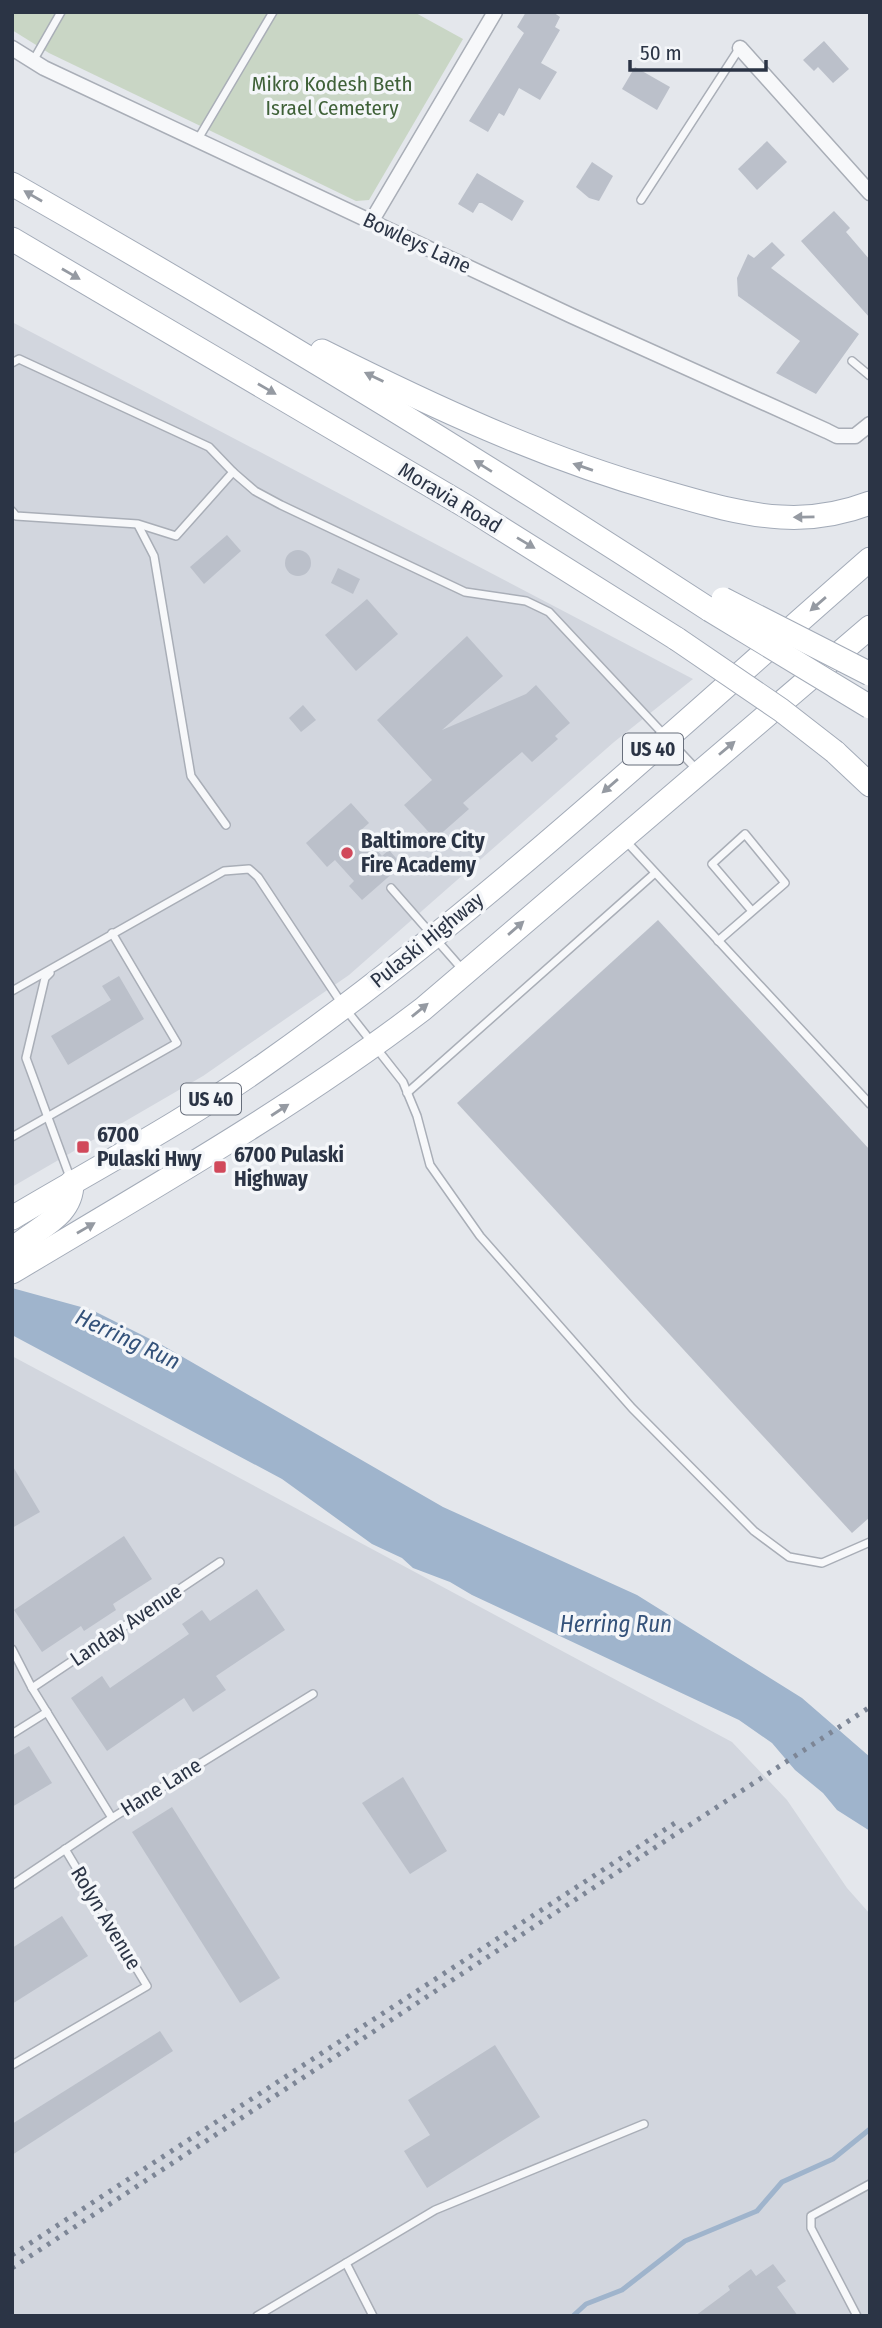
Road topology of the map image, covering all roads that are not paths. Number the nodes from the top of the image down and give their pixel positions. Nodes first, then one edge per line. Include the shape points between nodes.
1 (61, 12) edge
2 (272, 12) edge
3 (495, 12) edge
4 (12, 48) edge
5 (740, 48) joint
6 (33, 61) junction
7 (198, 139) junction
8 (12, 184) edge
9 (870, 193) edge
10 (641, 200) dead end
11 (371, 222) junction
12 (12, 239) edge
13 (199, 290) junction
14 (852, 361) dead end
15 (12, 363) edge
16 (870, 376) edge
17 (870, 424) edge
18 (233, 472) junction
19 (870, 503) edge
20 (12, 512) edge
21 (138, 524) junction
22 (870, 559) edge
23 (716, 605) junction
24 (870, 627) edge
25 (870, 633) edge
26 (827, 665) junction
27 (870, 674) edge
28 (870, 708) edge
29 (667, 737) junction
30 (698, 772) junction
31 (870, 785) edge
32 (226, 825) dead end
33 (623, 837) junction
34 (655, 873) junction
35 (391, 888) dead end
36 (752, 911) junction
37 (113, 933) junction
38 (434, 938) junction
39 (718, 941) junction
40 (58, 965) junction
41 (465, 972) junction
42 (12, 991) edge
43 (344, 1007) junction
44 (374, 1046) junction
45 (407, 1093) junction
46 (870, 1104) edge
47 (48, 1116) junction
48 (12, 1137) edge
49 (72, 1182) junction
50 (12, 1218) edge
51 (17, 1262) edge
52 (870, 1542) edge
53 (220, 1562) dead end
54 (12, 1649) edge
55 (32, 1688) junction
56 (313, 1694) dead end
57 (47, 1712) junction
58 (12, 1734) edge
59 (112, 1818) junction
60 (65, 1849) junction
61 (12, 1885) edge
62 (12, 2066) edge
63 (644, 2124) dead end
64 (870, 2184) edge
65 (346, 2263) junction
66 (257, 2316) edge
67 (373, 2316) edge
68 (857, 2316) edge

1 - 6 lane
2 - 7 lane
3 - 11 street
4 - 6 street, Bowleys Lane
5 - 9 street
5 - 10 lane
6 - 7 street, Bowleys Lane
7 - 11 street, Bowleys Lane
13 -> 8 main road, Moravia Road
11 - 17 street, Bowleys Lane via 837,436 855,436
12 -> 31 main road, Moravia Road, bridge via 467,507 677,639 781,710
19 -> 13 main road via 842,513 781,517 696,501 622,480 457,418
23 -> 13 main road, Moravia Road via 604,541
14 - 16 lane
15 - 18 lane via 19,359 209,447
18 - 21 lane via 176,536
18 - 29 lane via 281,505 465,592 526,601 549,612
20 - 21 lane via 16,516
21 - 32 lane via 154,556 191,776
22 -> 29 main road, Pulaski Highway / US 40
23 - 27 main road, bridge
23 - 28 main road, bridge
24 - 26 main road, US 40
25 - 26 main road
30 -> 26 main road, US 40
29 - 30 lane
29 -> 38 main road, Pulaski Highway / US 40
30 - 33 main road, US 40
33 - 34 lane
41 -> 33 main road, US 40
34 - 39 lane
34 - 45 lane
35 - 38 lane
36 - 36 lane via 785,883 745,834 712,864
36 - 39 lane
37 - 40 lane
37 - 43 lane via 224,871 249,869
37 - 47 lane via 177,1043
38 - 41 lane
38 - 43 main road, Pulaski Highway / US 40
39 - 46 lane
40 - 42 lane
40 - 47 lane via 45,978 26,1058
44 -> 41 main road, US 40
43 - 44 lane
43 - 49 main road, Pulaski Highway / US 40 via 262,1067
44 - 45 lane
51 -> 44 main road, US 40 via 233,1140
45 - 52 lane via 430,1165 480,1236 632,1408 754,1531 789,1557 822,1563
47 - 48 lane
47 - 49 lane
49 - 50 main road, Pulaski Highway / US 40
49 - 51 main road via 73,1198 67,1208
53 - 55 lane, Landay Avenue
54 - 55 lane
55 - 57 lane
56 - 59 lane, Hane Lane
57 - 58 lane
57 - 59 lane
59 - 60 lane, Hane Lane
60 - 61 lane, Hane Lane
60 - 62 lane, Rolyn Avenue via 147,1986
63 - 65 lane via 435,2210
64 - 68 lane via 811,2216 811,2228
65 - 66 lane
65 - 67 lane

